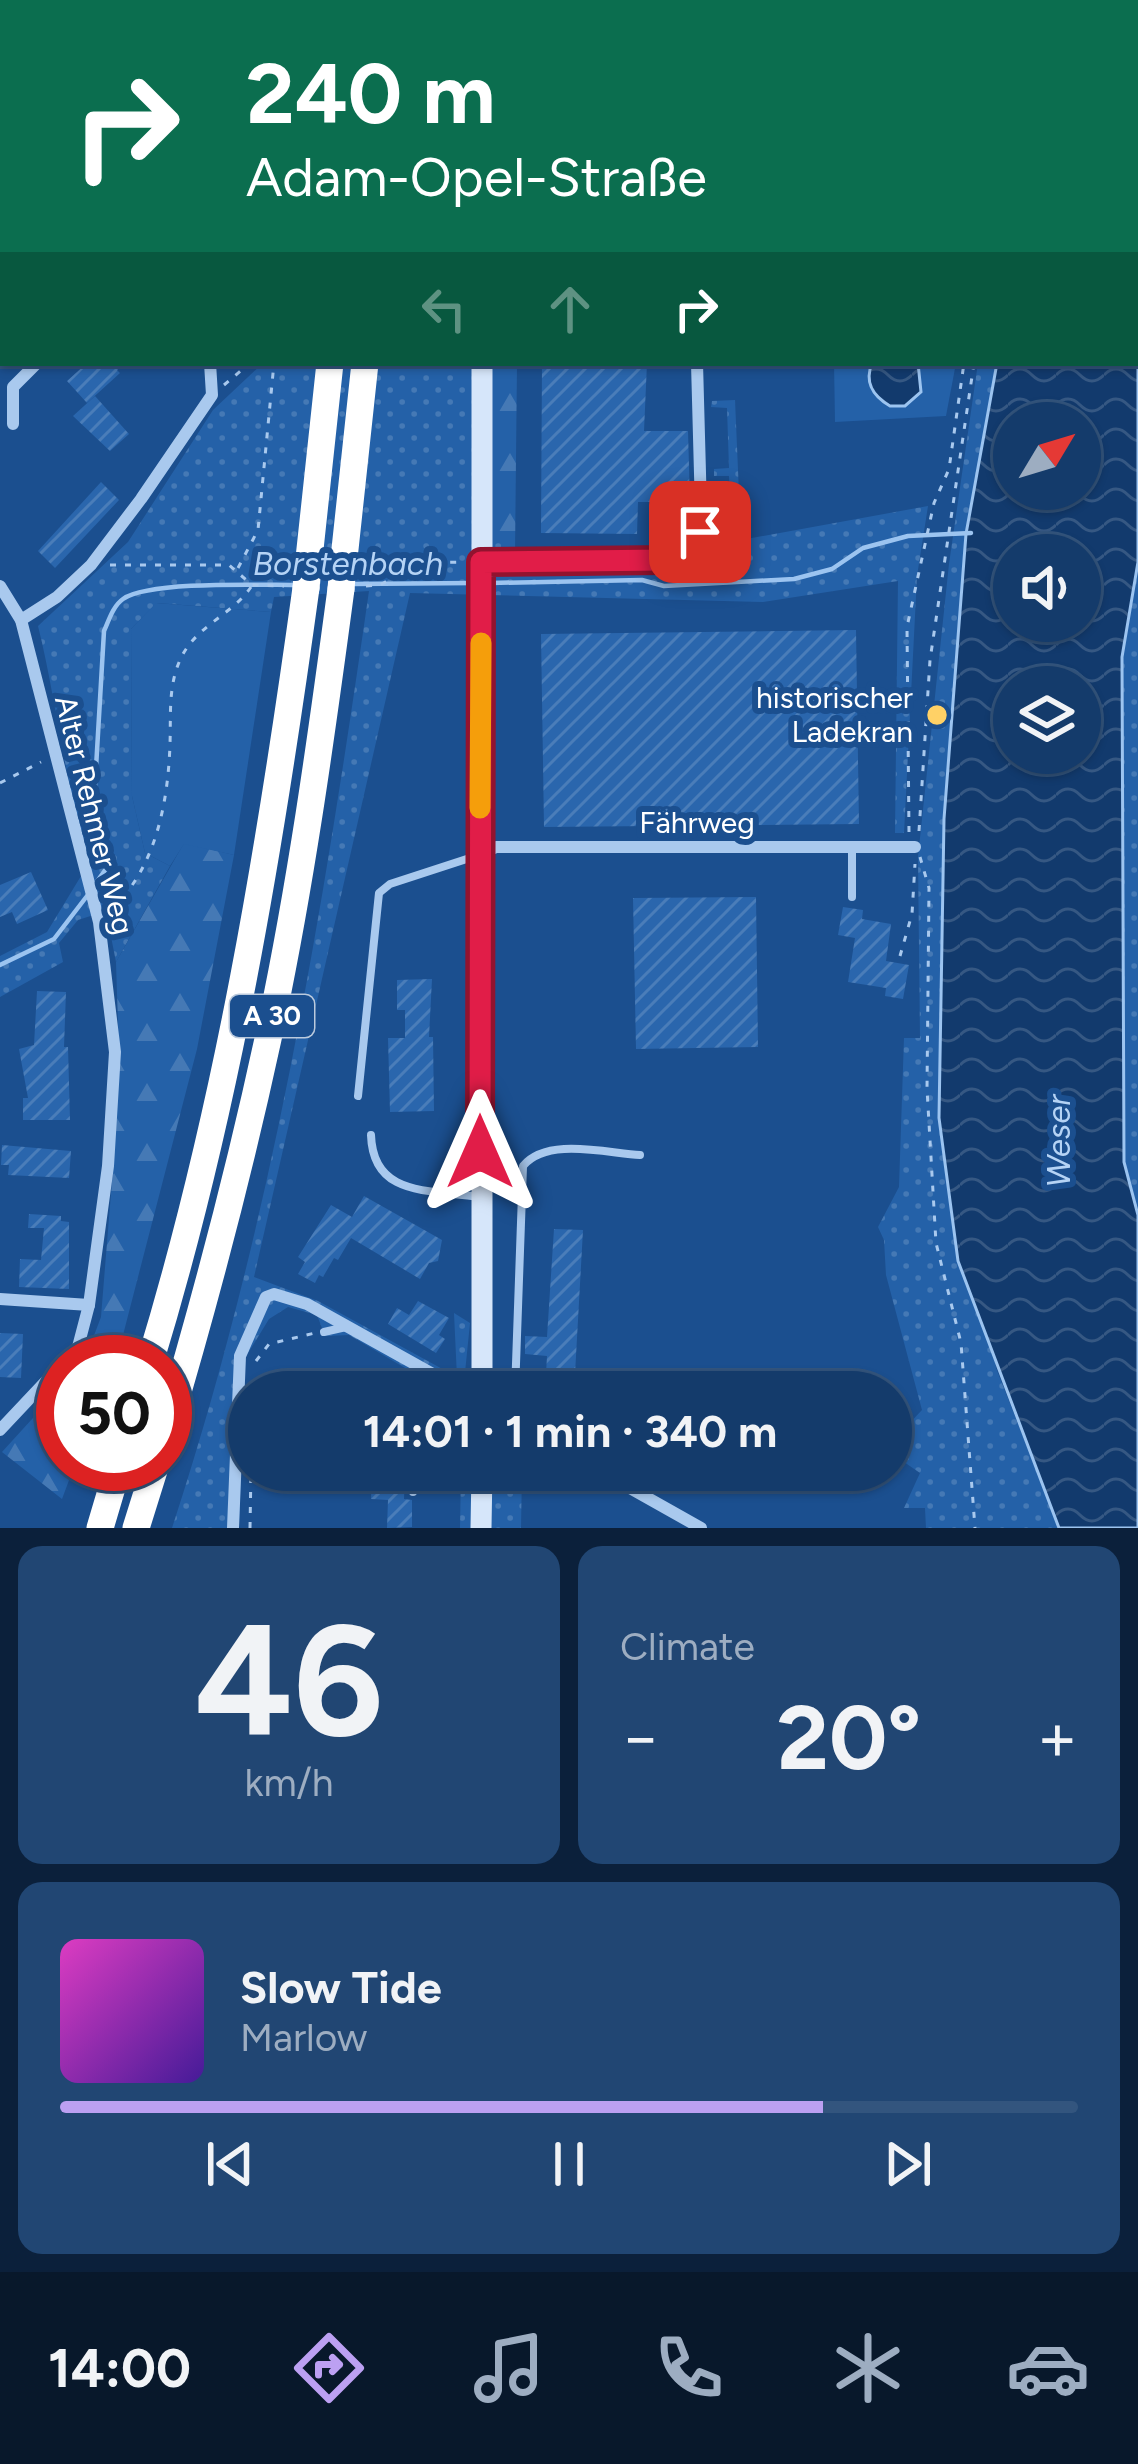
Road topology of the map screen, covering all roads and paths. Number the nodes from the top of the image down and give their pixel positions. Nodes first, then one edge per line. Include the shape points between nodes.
1 (34, 366) edge
2 (210, 366) edge
3 (246, 366) edge
4 (274, 366) edge
5 (330, 366) edge
6 (365, 366) edge
7 (471, 366) edge
8 (482, 366) edge
9 (698, 366) edge
10 (964, 366) edge
11 (974, 366) edge
12 (212, 394) junction
13 (13, 424) dead end
14 (479, 426) junction
15 (481, 562) junction
16 (91, 565) junction
17 (237, 569) junction
18 (394, 576) dead end
19 (0, 586) edge
20 (21, 620) junction
21 (36, 765) dead end
22 (0, 783) edge
23 (852, 847) junction
24 (915, 847) junction
25 (480, 855) junction
26 (852, 897) dead end
27 (99, 922) junction
28 (900, 956) dead end
29 (358, 1096) dead end
30 (371, 1135) dead end
31 (640, 1155) dead end
32 (481, 1197) junction
33 (0, 1299) edge
34 (89, 1305) junction
35 (348, 1327) junction
36 (324, 1332) joint
37 (81, 1335) edge
38 (158, 1335) edge
39 (192, 1344) edge
40 (254, 1364) dead end
41 (416, 1365) junction
42 (416, 1371) edge
43 (427, 1371) edge
44 (482, 1371) edge
45 (516, 1371) edge
46 (36, 1391) edge
47 (0, 1430) edge
48 (111, 1491) edge
49 (148, 1491) edge
50 (251, 1491) edge
51 (482, 1491) edge
52 (635, 1491) edge
53 (100, 1528) edge
54 (136, 1528) edge
55 (233, 1528) edge
56 (250, 1528) edge
57 (481, 1528) edge
58 (701, 1528) edge
59 (975, 1528) edge

1 - 13 street via 13,387
2 - 12 street
3 - 12 path
4 - 17 path via 258,530
5 - 38 highway, A 30 via 264,869 200,1179
6 - 39 highway, A 30 via 317,764 269,1036
7 - 14 main road
8 - 14 main road
9 - 15 street via 696,544 665,560
10 - 24 path via 949,469 934,502 907,627 908,831
11 - 24 path via 930,661
12 - 16 street
14 - 15 main road
15 - 18 path via 419,563
15 - 25 main road
16 - 17 path
16 - 20 street
17 - 27 path via 251,586 200,630 179,662 167,787 147,866
19 - 20 street, Alter Rehmer Weg
20 - 27 street, Alter Rehmer Weg
21 - 22 path
23 - 24 street, Fährweg
23 - 25 street, Fährweg via 496,847
23 - 26 lane
24 - 28 path via 912,914
24 - 59 path via 929,888 936,1243 962,1343
25 - 29 lane via 379,892
25 - 32 main road
27 - 34 street, Alter Rehmer Weg via 115,1052
30 - 32 lane via 372,1159 396,1184
31 - 45 lane via 548,1150 523,1166
32 - 44 main road
33 - 34 street
34 - 37 street, Alter Rehmer Weg
35 - 36 lane
35 - 41 street
35 - 55 street via 307,1304 266,1298 240,1357
36 - 40 path via 269,1344
41 - 42 lane
41 - 43 street
46 - 47 street
48 - 53 highway
49 - 54 highway
50 - 56 path
51 - 57 main road
52 - 58 street

